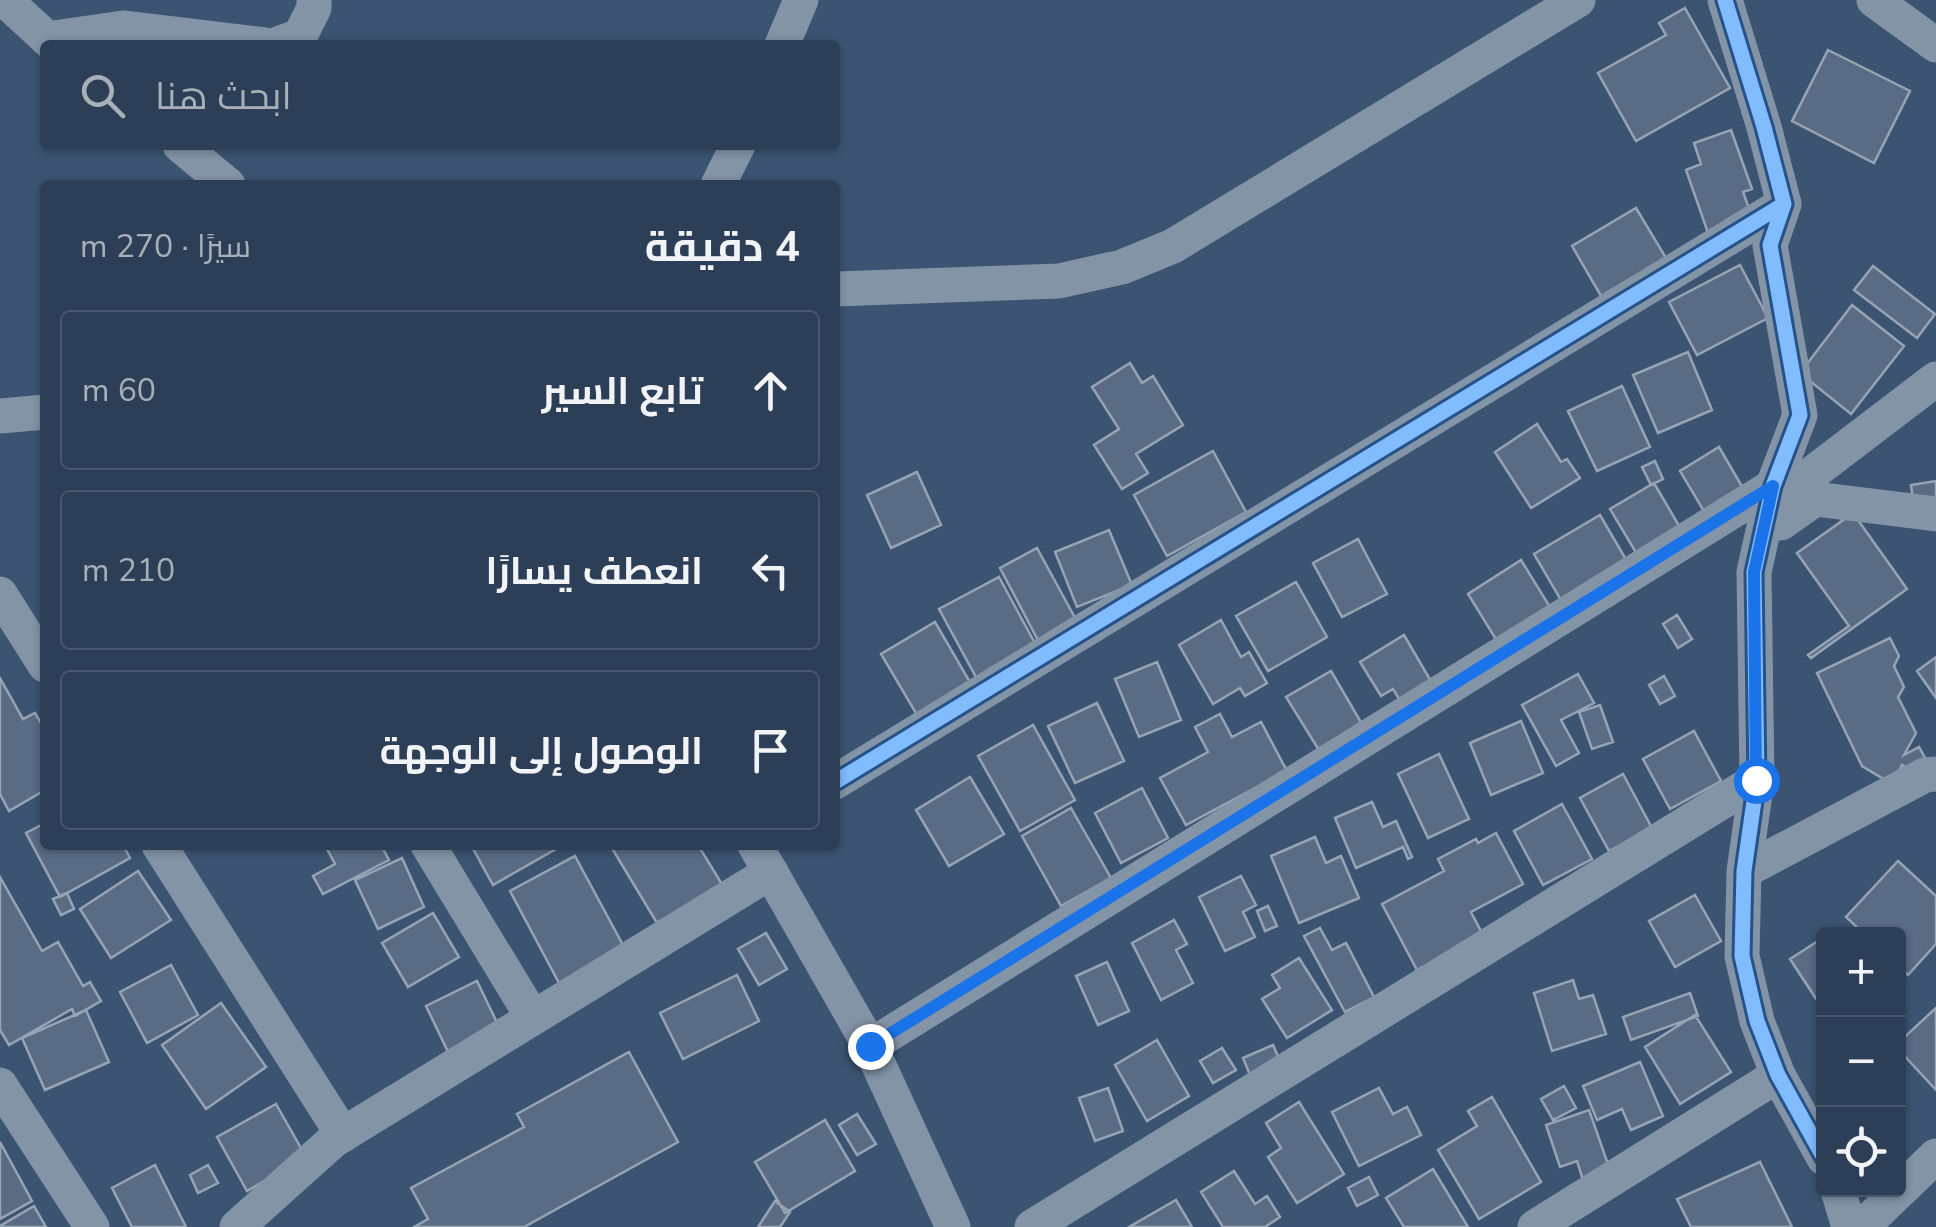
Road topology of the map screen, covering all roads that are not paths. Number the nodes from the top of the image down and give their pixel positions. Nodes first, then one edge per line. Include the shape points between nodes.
1 (5, 0) edge
2 (314, 0) edge
3 (801, 0) edge
4 (1578, 0) edge
5 (1725, 0) edge
6 (1874, 0) edge
7 (48, 40) edge
8 (60, 40) edge
9 (223, 40) edge
10 (289, 40) edge
11 (784, 40) edge
12 (1936, 45) edge
13 (186, 150) edge
14 (736, 150) edge
15 (222, 180) edge
16 (720, 180) edge
17 (1784, 204) junction
18 (840, 289) edge
19 (1936, 378) edge
20 (40, 412) edge
21 (0, 416) edge
22 (1767, 510) junction
23 (1936, 514) edge
24 (0, 594) edge
25 (40, 657) edge
26 (1936, 774) edge
27 (840, 779) edge
28 (1756, 780) junction
29 (162, 850) edge
30 (431, 850) edge
31 (763, 859) edge
32 (1744, 871) junction
33 (534, 1018) junction
34 (870, 1046) junction
35 (1778, 1075) junction
36 (0, 1084) edge
37 (343, 1135) junction
38 (1816, 1144) edge
39 (1936, 1156) edge
40 (1840, 1197) edge
41 (92, 1227) edge
42 (237, 1227) edge
43 (952, 1227) edge
44 (1032, 1227) edge
45 (1535, 1227) edge
46 (1849, 1227) edge
47 (1862, 1227) edge

1 - 7 street
2 - 10 street via 300,36
3 - 11 street
4 - 18 street via 1172,246 1122,268 1059,281
5 - 17 street
6 - 12 street
8 - 9 street via 122,28
13 - 15 street
14 - 16 street
17 - 22 street via 1770,246 1800,415
17 - 27 street
19 - 22 street
20 - 21 street
22 - 23 street via 1814,500
22 - 28 street via 1754,572
22 - 34 street
24 - 25 street
26 - 32 street
28 - 32 street
28 - 44 street
29 - 37 street
30 - 33 street
31 - 33 street
31 - 34 street
32 - 35 street via 1742,956
33 - 37 street
34 - 43 street
35 - 38 street
35 - 45 street
36 - 41 street
37 - 42 street
39 - 47 street
40 - 46 street

